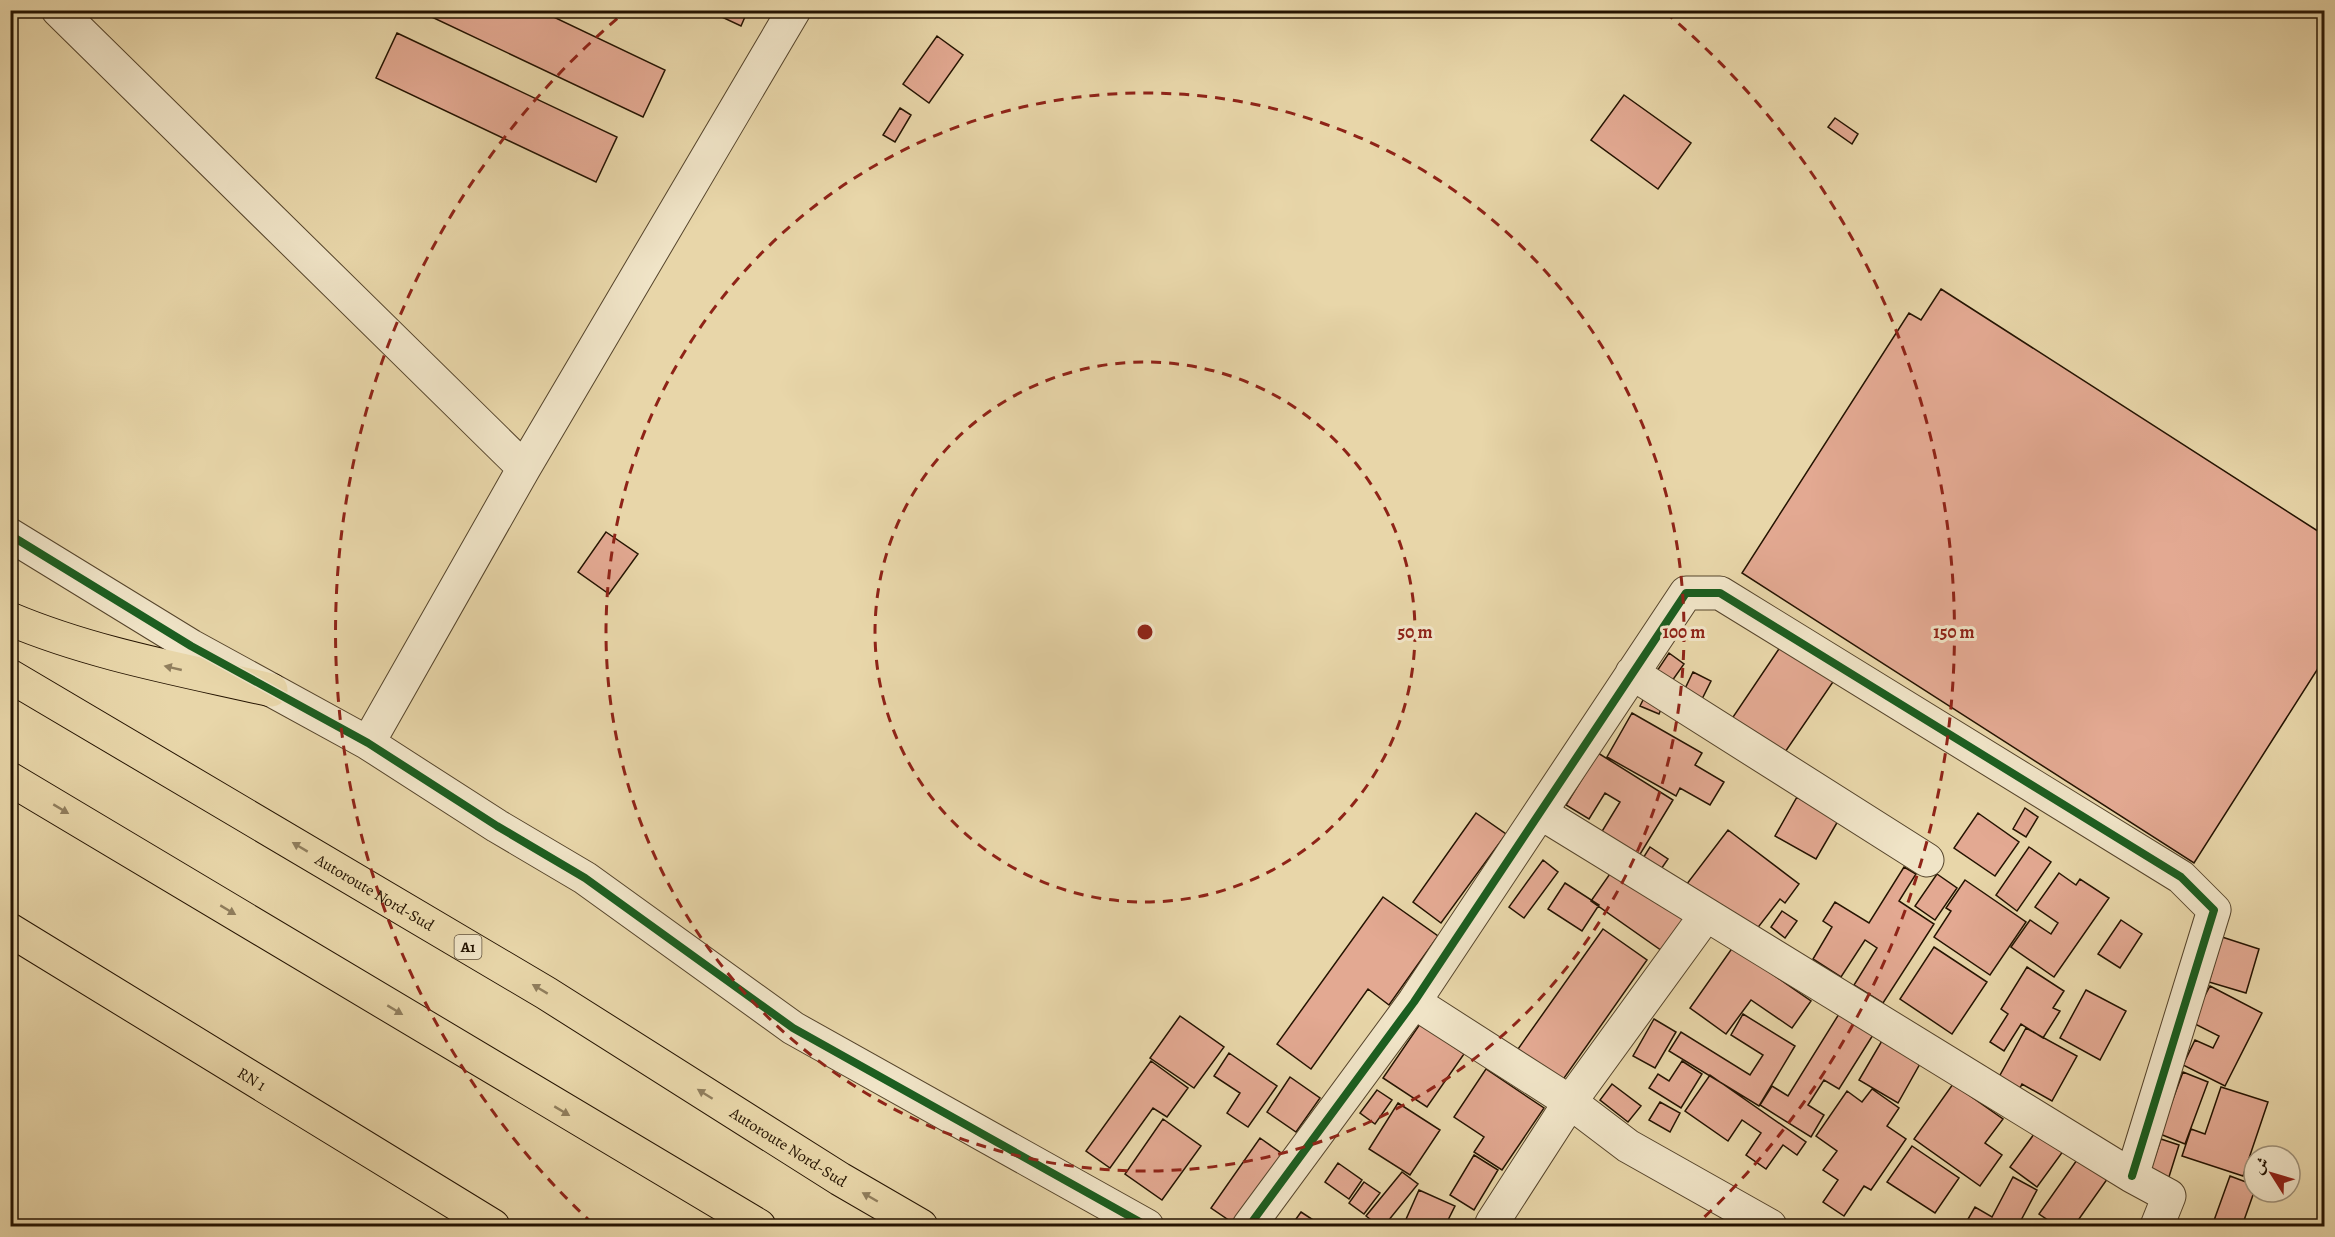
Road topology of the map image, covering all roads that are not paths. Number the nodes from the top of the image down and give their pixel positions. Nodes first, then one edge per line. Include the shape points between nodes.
1 (58, 10) edge
2 (794, 10) edge
3 (524, 468) junction
4 (10, 535) edge
5 (10, 620) edge
6 (1632, 673) junction
7 (10, 676) edge
8 (271, 690) junction
9 (368, 743) junction
10 (10, 779) edge
11 (1541, 813) junction
12 (1927, 860) dead end
13 (1706, 915) junction
14 (13, 937) edge
15 (1414, 1002) junction
16 (1570, 1102) junction
17 (2132, 1176) junction
18 (494, 1227) edge
19 (759, 1227) edge
20 (921, 1227) edge
21 (1147, 1227) edge
22 (1249, 1227) edge
23 (1496, 1227) edge
24 (1770, 1227) edge
25 (2157, 1227) edge

1 - 3 street
2 - 3 street
3 - 9 street
4 - 8 street via 191,646
8 -> 5 main road via 60,639
6 - 11 street
6 - 12 street
6 - 17 street via 1686,593 1720,593 2181,877 2214,910
20 -> 7 main road, Autoroute Nord-Sud / A1 via 546,993
8 - 9 street
9 - 21 street via 585,878 793,1028
10 -> 19 main road
11 - 13 street
11 - 15 street
13 - 16 street
13 - 17 street
14 - 18 main road, RN 1
15 - 16 street
15 - 22 street
16 - 23 street via 1492,1223
16 - 24 street via 1628,1146
17 - 25 street via 2169,1196

